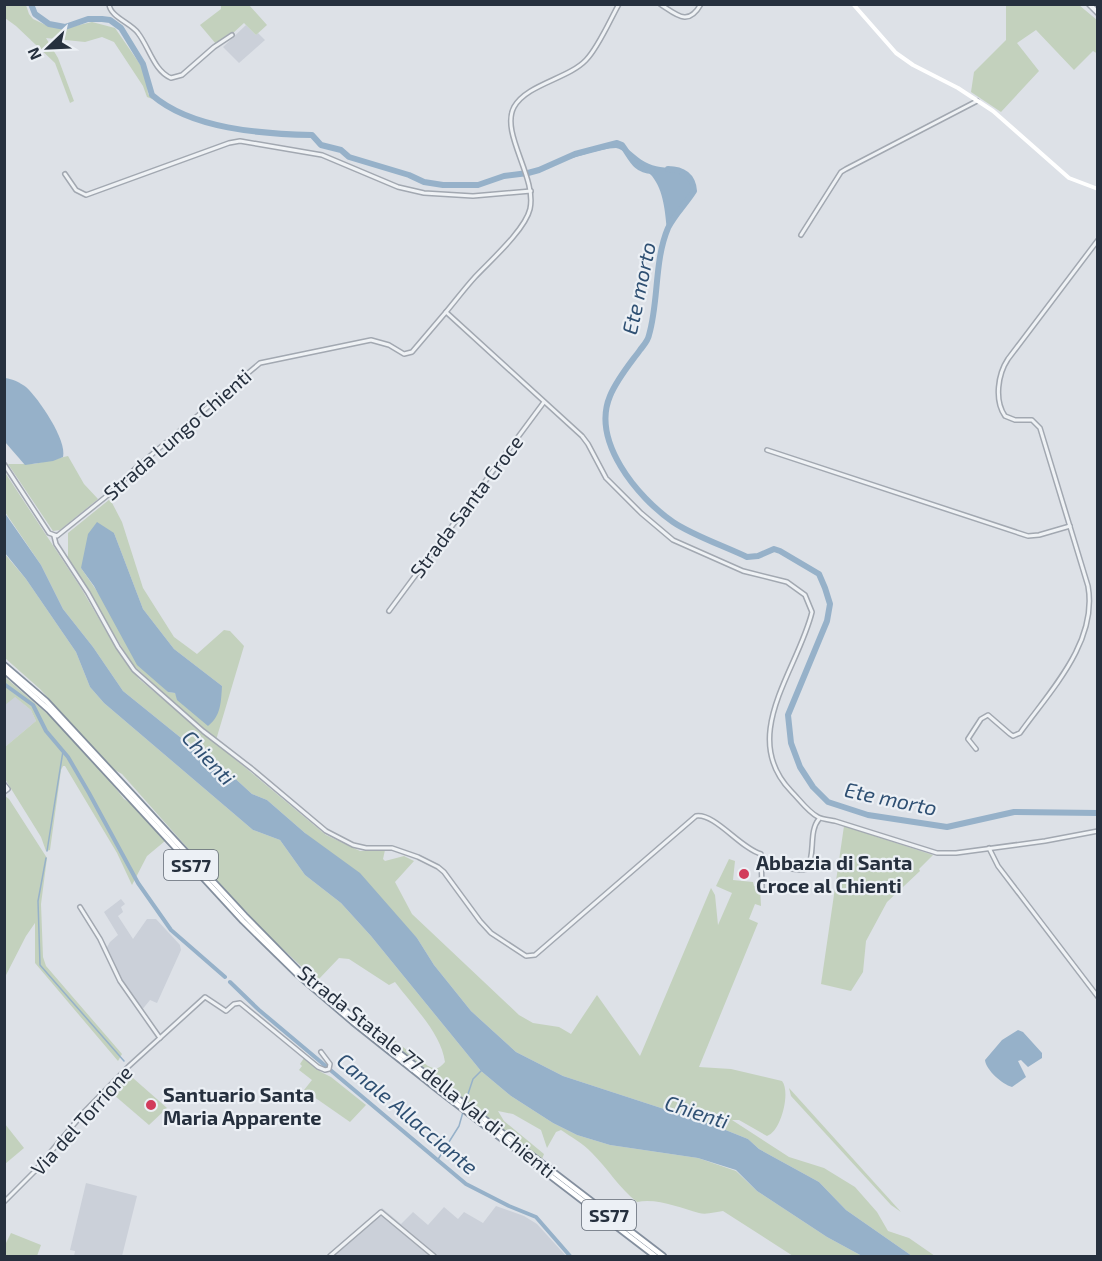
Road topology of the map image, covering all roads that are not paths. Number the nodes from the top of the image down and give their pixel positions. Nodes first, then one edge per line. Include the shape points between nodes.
1 (109, 4) edge
2 (619, 4) edge
3 (660, 4) edge
4 (702, 4) edge
5 (853, 4) edge
6 (1089, 4) edge
7 (1098, 13) edge
8 (232, 35) dead end
9 (977, 101) junction
10 (65, 174) dead end
11 (1098, 189) edge
12 (531, 191) junction
13 (801, 235) dead end
14 (1098, 240) edge
15 (446, 312) junction
16 (544, 402) junction
17 (767, 450) dead end
18 (4, 464) edge
19 (1070, 526) junction
20 (54, 536) junction
21 (1090, 600) junction
22 (1098, 600) edge
23 (389, 610) dead end
24 (4, 663) edge
25 (4, 672) edge
26 (45, 703) junction
27 (976, 748) dead end
28 (4, 784) edge
29 (6, 790) edge
30 (819, 819) junction
31 (1098, 831) edge
32 (989, 848) junction
33 (761, 866) junction
34 (762, 888) dead end
35 (80, 908) dead end
36 (1098, 997) edge
37 (160, 1038) junction
38 (321, 1052) dead end
39 (553, 1175) junction
40 (5, 1201) edge
41 (330, 1257) edge
42 (434, 1257) edge
43 (656, 1257) edge
44 (665, 1257) edge

1 - 8 street via 110,11 138,33 159,69 171,78 182,75
2 - 12 street via 587,60 530,92 514,107 510,124
3 - 4 street via 685,18 696,14
5 - 9 main road via 896,53
6 - 7 street
9 - 11 main road via 1008,122 1061,172
9 - 13 street via 841,172
10 - 12 street via 76,190 86,195 240,141 322,155 398,187 424,193 473,196
12 - 15 street via 530,212 520,227
14 - 19 street via 1008,358 999,380 1005,416 1032,420 1040,428
15 - 16 street
15 - 20 street, Strada Lungo Chienti via 408,354 371,340 260,363 108,495
16 - 23 street, Strada Santa Croce
16 - 30 street via 582,436 613,487 673,540 743,571 787,582 806,594 812,612 772,714 770,754 784,784
17 - 19 street via 1028,536
18 - 20 street
19 - 21 street
20 - 33 street via 118,647 141,677 326,831 353,845 392,848 438,867 486,928 526,956 535,955 696,816 707,817 752,852 761,854
21 - 22 street
21 - 27 street via 1085,627 1071,661 1020,733 1013,736 988,715 968,739
24 - 26 highway via 35,688
25 - 26 highway
26 - 39 highway, Strada Statale 77 della Val di Chienti / SS77 via 299,970 354,1020
28 - 29 street
30 - 32 street via 937,853
30 - 33 street via 807,869
31 - 32 street
32 - 36 street via 998,866
33 - 34 street
35 - 37 street via 120,981
37 - 38 street, Via del Torrione via 207,996 226,1011 240,1003 325,1070 330,1066
37 - 40 street, Via del Torrione via 85,1111
39 - 43 highway, Strada Statale 77 della Val di Chienti / SS77
39 - 44 highway, Strada Statale 77 della Val di Chienti / SS77
41 - 42 street via 381,1212

